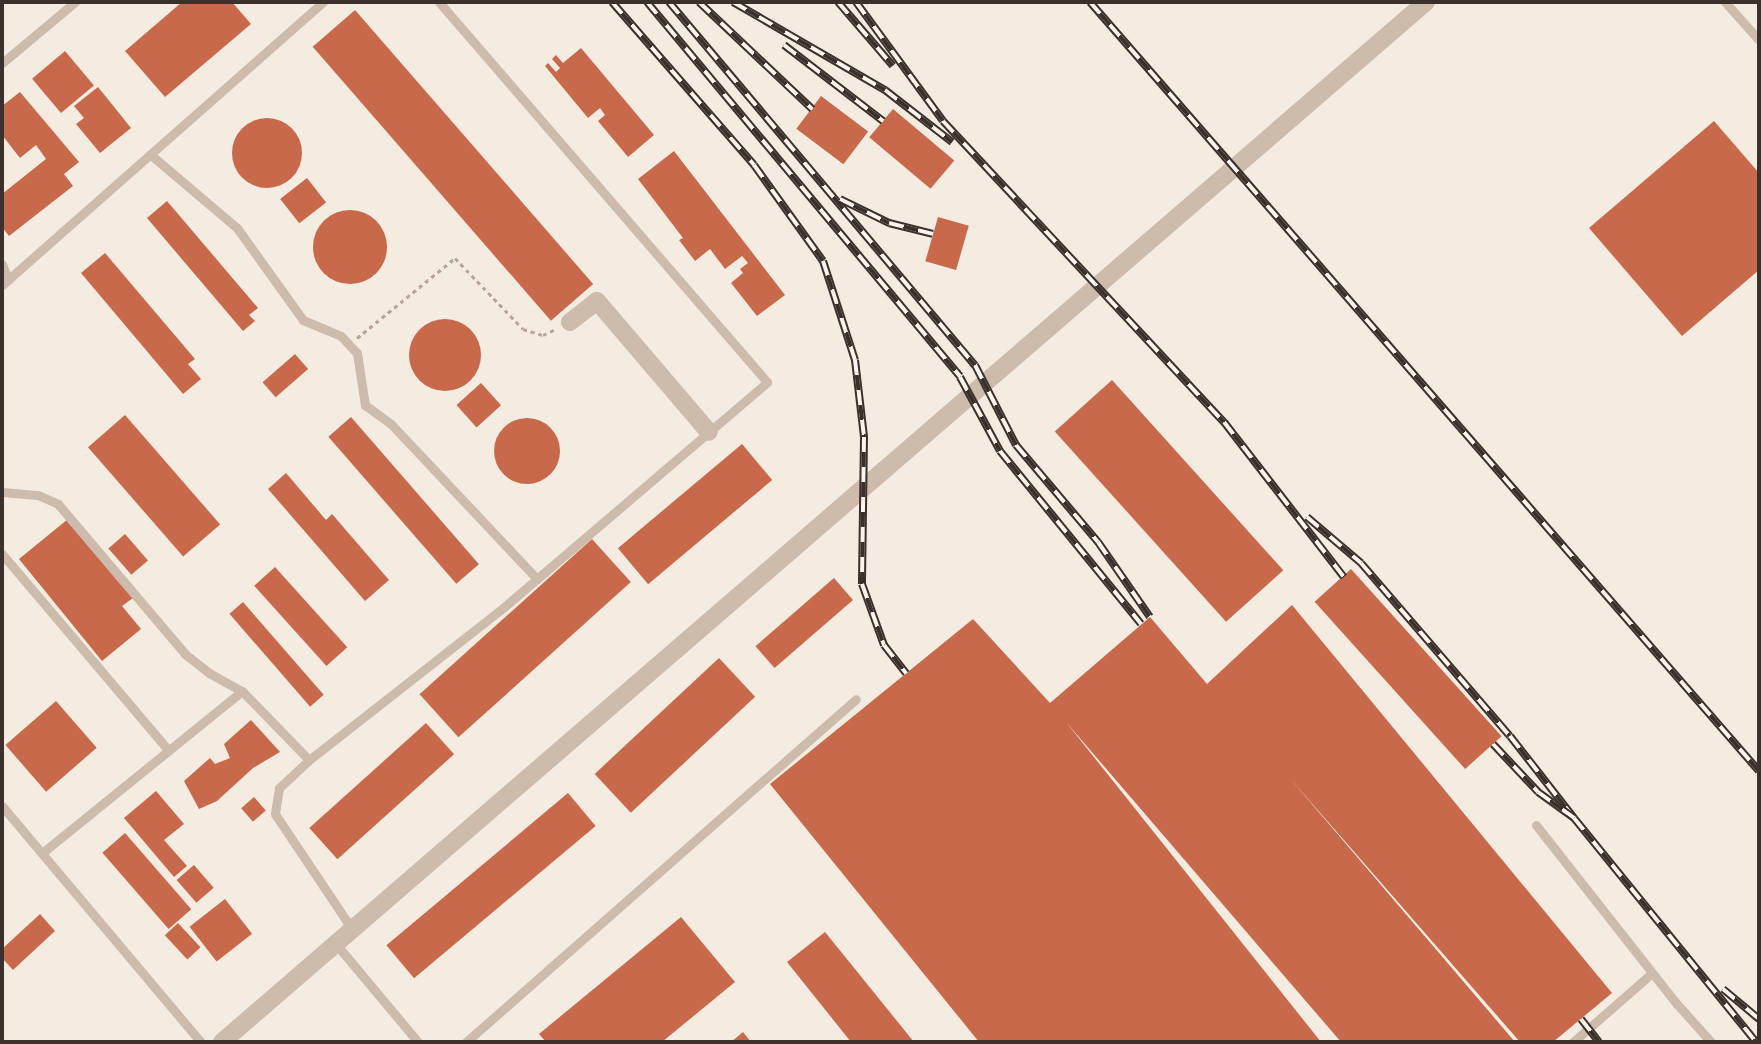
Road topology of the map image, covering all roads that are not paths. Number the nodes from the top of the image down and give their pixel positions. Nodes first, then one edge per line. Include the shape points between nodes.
1 (75, 2) edge
2 (323, 2) edge
3 (439, 2) edge
4 (1426, 2) edge
5 (1725, 2) edge
6 (1759, 40) edge
7 (2, 63) edge
8 (151, 155) junction
9 (2, 264) edge
10 (5, 283) edge
11 (570, 322) road end
12 (709, 432) junction
13 (2, 492) edge
14 (2, 554) edge
15 (537, 579) junction
16 (242, 691) junction
17 (856, 699) dead end
18 (168, 750) junction
19 (309, 760) junction
20 (2, 806) edge
21 (1536, 825) dead end
22 (42, 853) junction
23 (352, 929) junction
24 (336, 943) junction
25 (1652, 973) junction
26 (201, 1042) edge
27 (222, 1042) edge
28 (418, 1042) edge
29 (466, 1042) edge
30 (1573, 1042) edge
31 (1711, 1042) edge

1 - 7 lane
2 - 8 lane
3 - 12 lane via 761,372 767,382
4 - 23 street
5 - 6 lane
8 - 10 lane
8 - 15 lane via 237,228 303,320 341,336 357,353 365,405 391,424
9 - 10 lane
11 - 12 street via 597,301
12 - 15 lane
13 - 16 lane via 38,495 58,504 185,654
14 - 18 lane
15 - 19 lane
16 - 18 lane
16 - 19 lane
17 - 29 lane
18 - 22 lane
19 - 23 lane via 279,788 275,814
20 - 22 lane
21 - 25 lane
22 - 26 lane
23 - 24 street
24 - 27 street
24 - 28 lane
25 - 30 lane
25 - 31 lane

